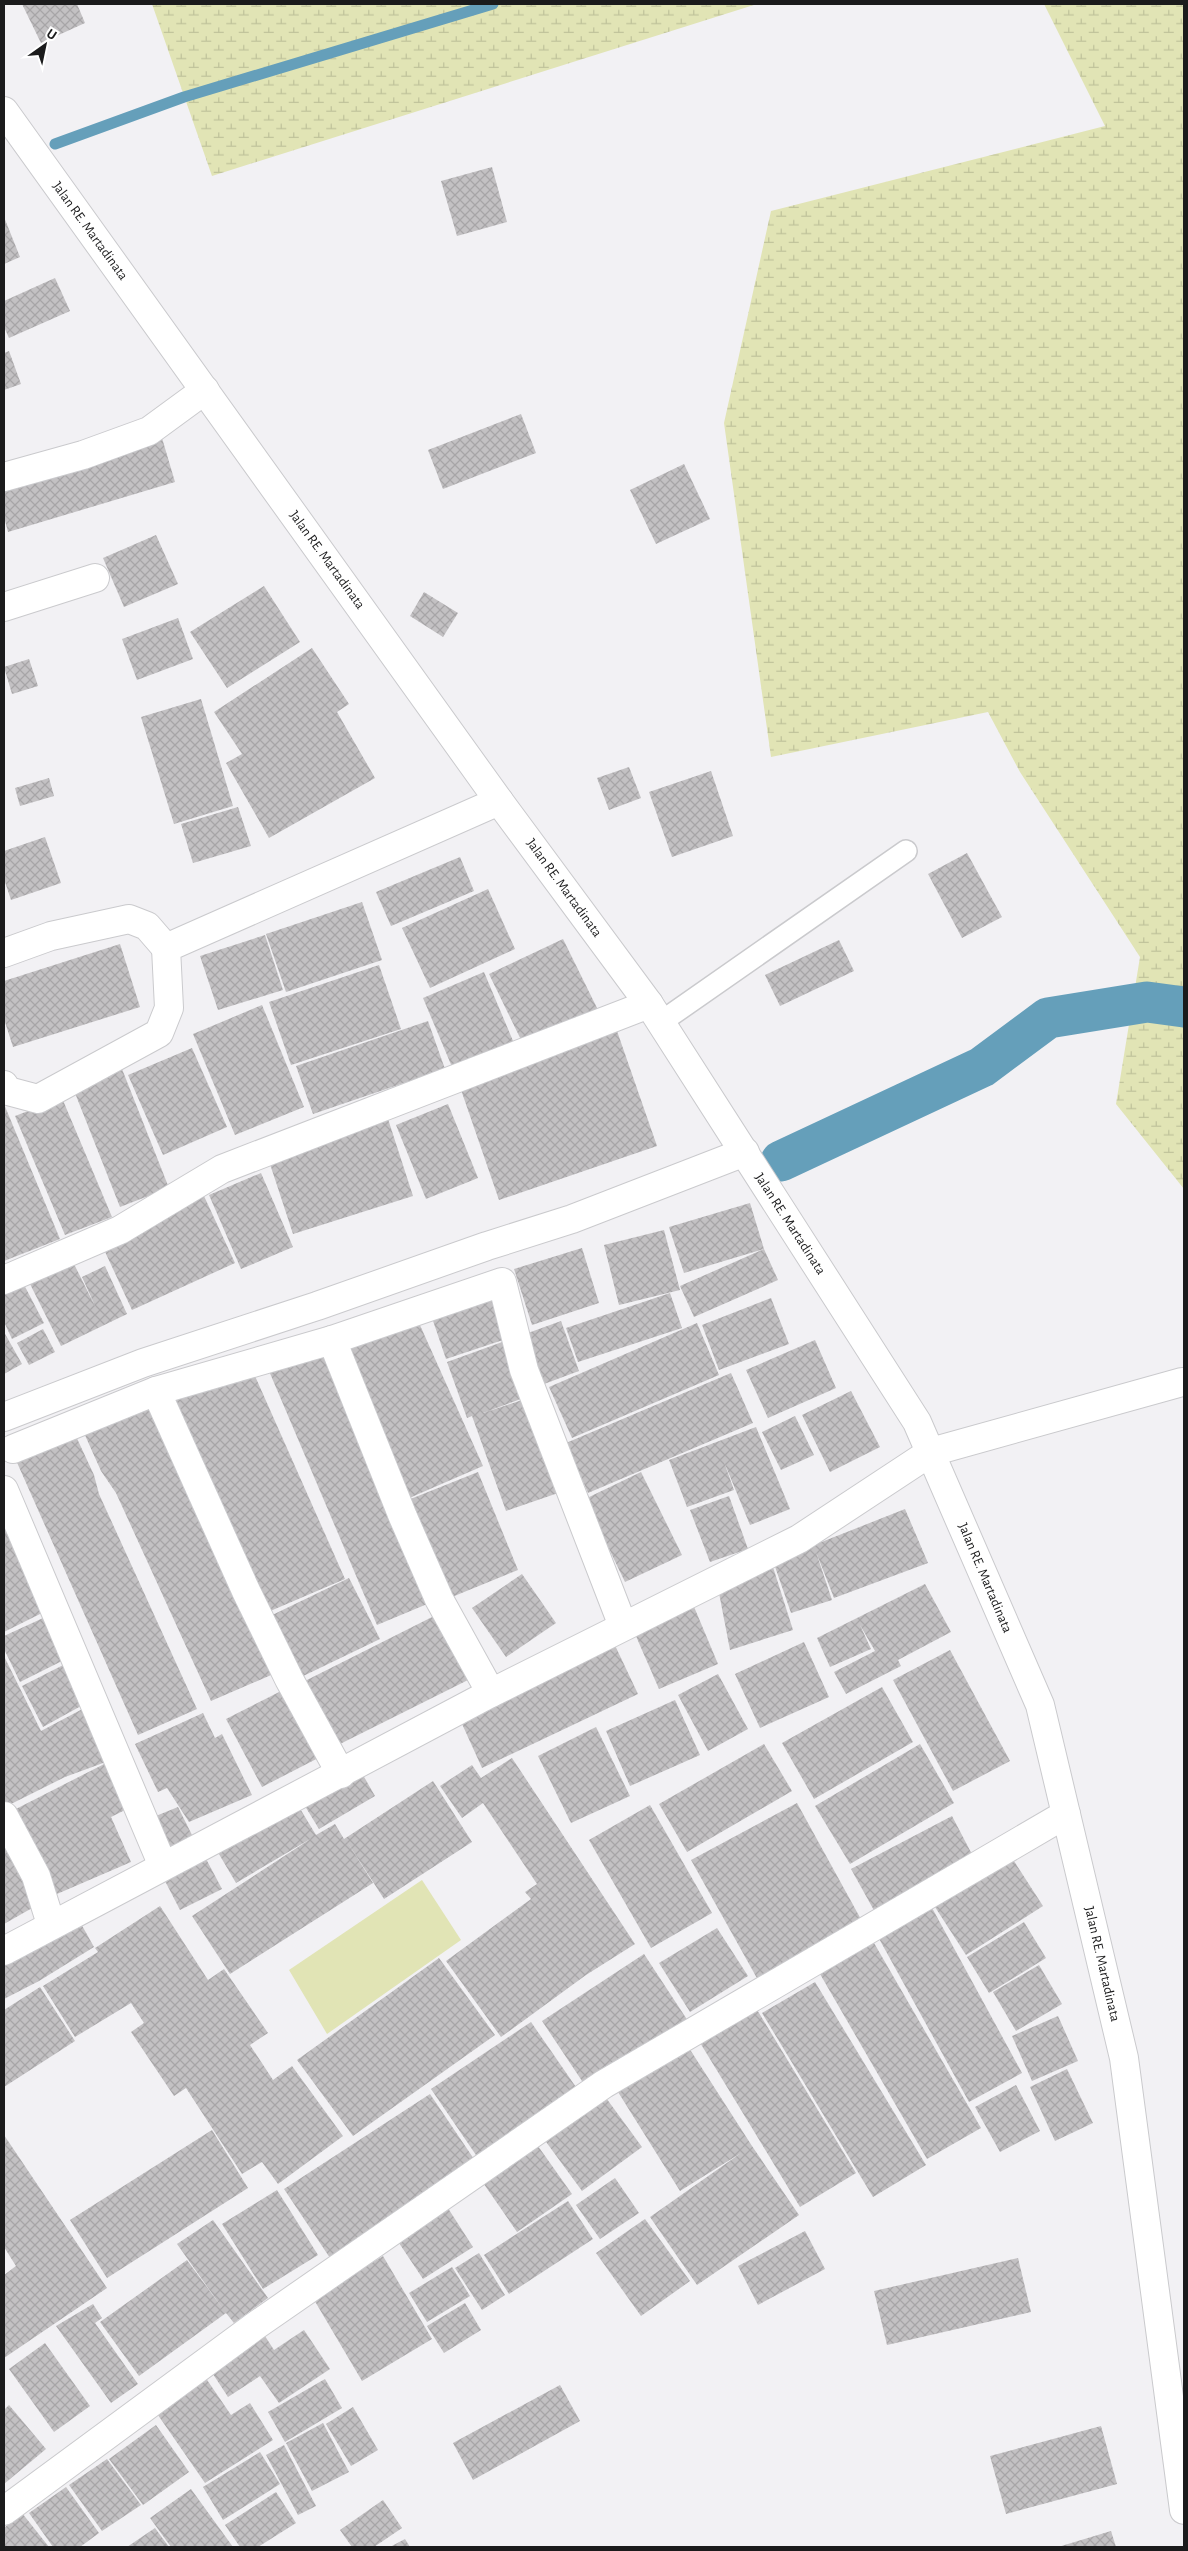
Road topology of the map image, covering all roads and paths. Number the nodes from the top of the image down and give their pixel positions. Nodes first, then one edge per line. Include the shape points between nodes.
1 (4, 111) edge
2 (205, 390) junction
3 (4, 477) edge
4 (95, 578) dead end
5 (4, 607) edge
6 (500, 801) junction
7 (906, 851) dead end
8 (166, 948) junction
9 (4, 953) edge
10 (655, 1013) junction
11 (5, 1090) edge
12 (745, 1152) junction
13 (4, 1280) edge
14 (332, 1340) junction
15 (1182, 1382) dead end
16 (156, 1391) junction
17 (4, 1417) edge
18 (13, 1449) dead end
19 (930, 1452) junction
20 (4, 1490) edge
21 (623, 1626) junction
22 (491, 1693) junction
23 (341, 1774) junction
24 (1066, 1814) junction
25 (4, 1816) edge
26 (163, 1866) junction
27 (52, 1924) junction
28 (4, 1952) edge
29 (1184, 2510) edge
30 (4, 2511) edge

1 - 2 street, Jalan RE. Martadinata
2 - 3 street via 149,431 83,455
2 - 6 street, Jalan RE. Martadinata
4 - 5 street
6 - 8 street
6 - 10 street, Jalan RE. Martadinata
7 - 10 lane
8 - 9 street via 147,926 129,919 51,936
8 - 11 street via 169,1008 159,1033 38,1099
10 - 12 street, Jalan RE. Martadinata
10 - 13 street via 222,1169 120,1230
12 - 17 street via 572,1219 143,1364
12 - 19 street, Jalan RE. Martadinata via 917,1422
14 - 16 street
14 - 21 street via 502,1282 524,1370
14 - 22 street via 402,1517 439,1599
15 - 19 street
16 - 18 street
16 - 23 street via 246,1591
19 - 21 street via 799,1539
19 - 24 street, Jalan RE. Martadinata via 1040,1705
20 - 26 street
21 - 22 street
22 - 23 street
23 - 26 street
24 - 29 street, Jalan RE. Martadinata via 1124,2058
24 - 30 street via 604,2084 255,2326
25 - 27 street via 36,1876
26 - 27 street
27 - 28 street

